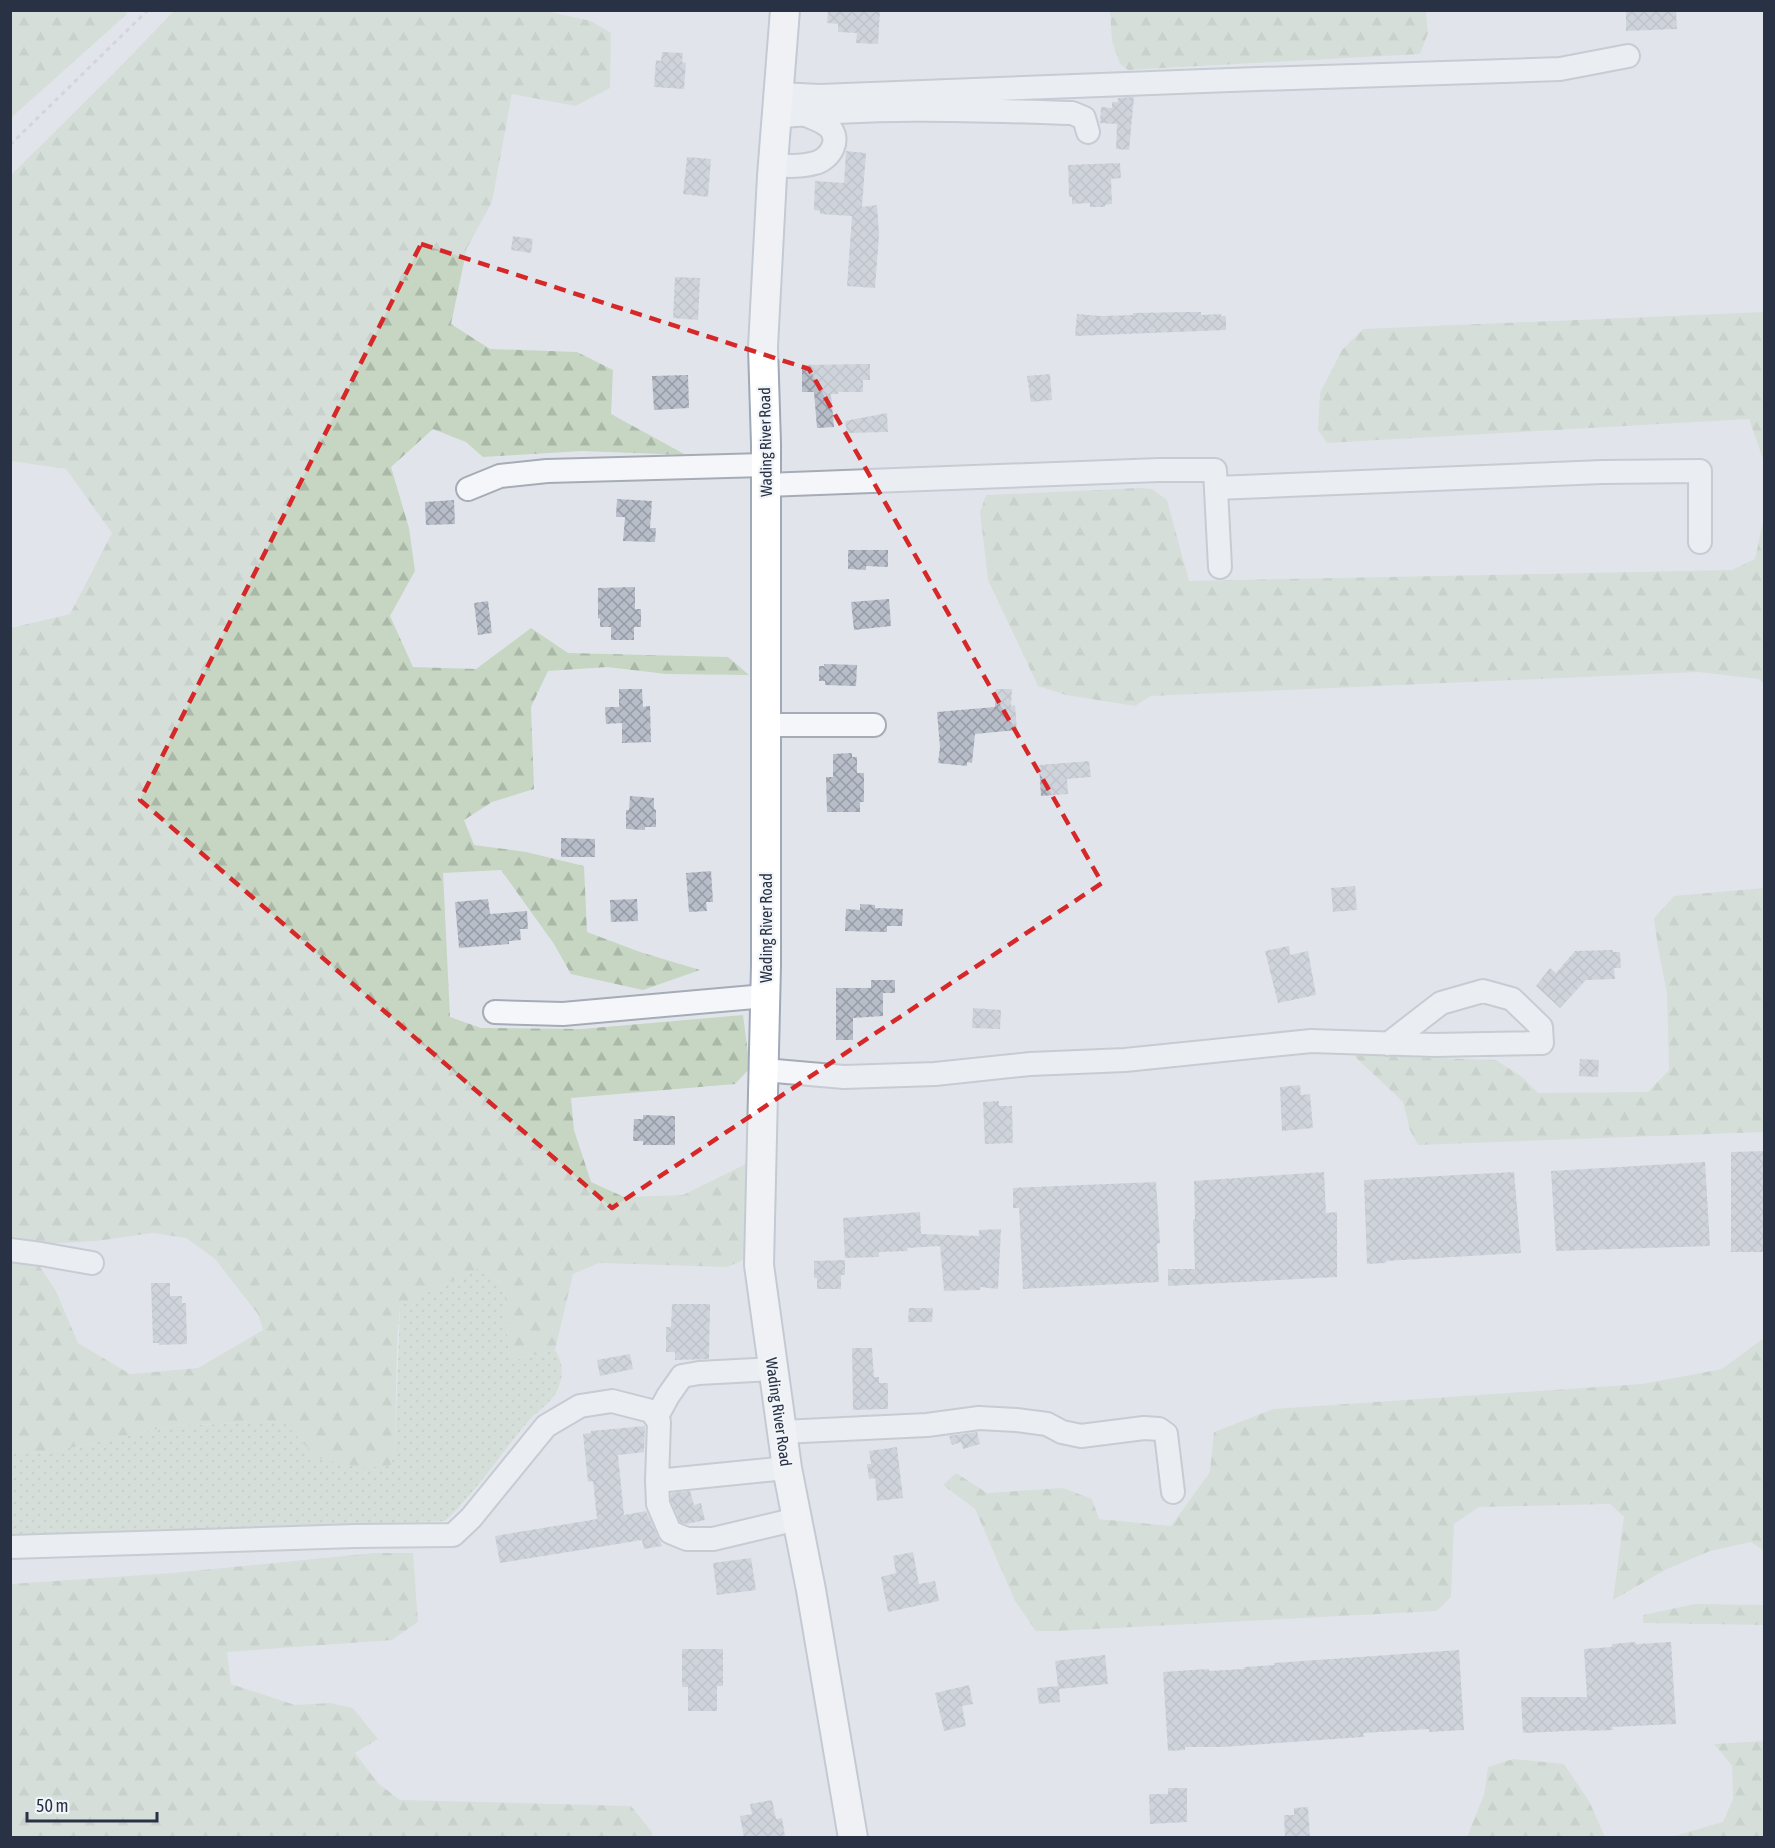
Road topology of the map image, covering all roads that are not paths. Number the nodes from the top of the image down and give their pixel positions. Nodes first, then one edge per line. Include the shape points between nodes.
1 (785, 10) edge
2 (1628, 56) dead end
3 (787, 108) junction
4 (1088, 132) dead end
5 (773, 165) junction
6 (766, 475) junction
7 (1216, 488) junction
8 (468, 489) dead end
9 (1700, 542) dead end
10 (1220, 567) dead end
11 (874, 724) dead end
12 (766, 725) junction
13 (765, 996) junction
14 (495, 1012) dead end
15 (1388, 1044) junction
16 (764, 1070) junction
17 (10, 1250) edge
18 (92, 1263) dead end
19 (773, 1369) junction
20 (656, 1418) junction
21 (782, 1432) junction
22 (787, 1468) junction
23 (657, 1481) junction
24 (1173, 1492) dead end
25 (797, 1519) junction
26 (10, 1547) edge
27 (853, 1838) edge

1 - 3 main road, Wading River Road
2 - 3 lane via 1560,69 820,96
3 - 4 lane via 824,112 932,109 1072,113 1084,118
3 - 5 main road, Wading River Road
3 - 5 lane via 828,126 835,144 828,156 818,162
5 - 6 main road, Wading River Road via 763,347
6 - 7 lane via 1215,470
6 - 8 lane via 547,471 500,476
6 - 12 main road, Wading River Road
7 - 9 lane via 1700,471
7 - 10 lane
11 - 12 lane
12 - 13 main road, Wading River Road
13 - 14 lane via 563,1014
13 - 16 main road, Wading River Road
15 - 15 lane via 1434,1045 1542,1043 1541,1027 1512,999 1483,991 1441,1003
15 - 16 lane via 1311,1041 935,1074 844,1077
16 - 19 main road, Wading River Road via 759,1265
17 - 18 lane
19 - 20 lane via 682,1376
19 - 21 main road, Wading River Road
20 - 23 lane
20 - 26 lane via 651,1411 612,1401 580,1406 546,1426 453,1535
21 - 22 main road, Wading River Road
21 - 24 lane via 927,1425 979,1418 1047,1424 1080,1436 1159,1429 1166,1434
22 - 23 lane
22 - 25 main road, Wading River Road
23 - 25 lane via 658,1503 670,1532 687,1539 713,1539
25 - 27 main road, Wading River Road

